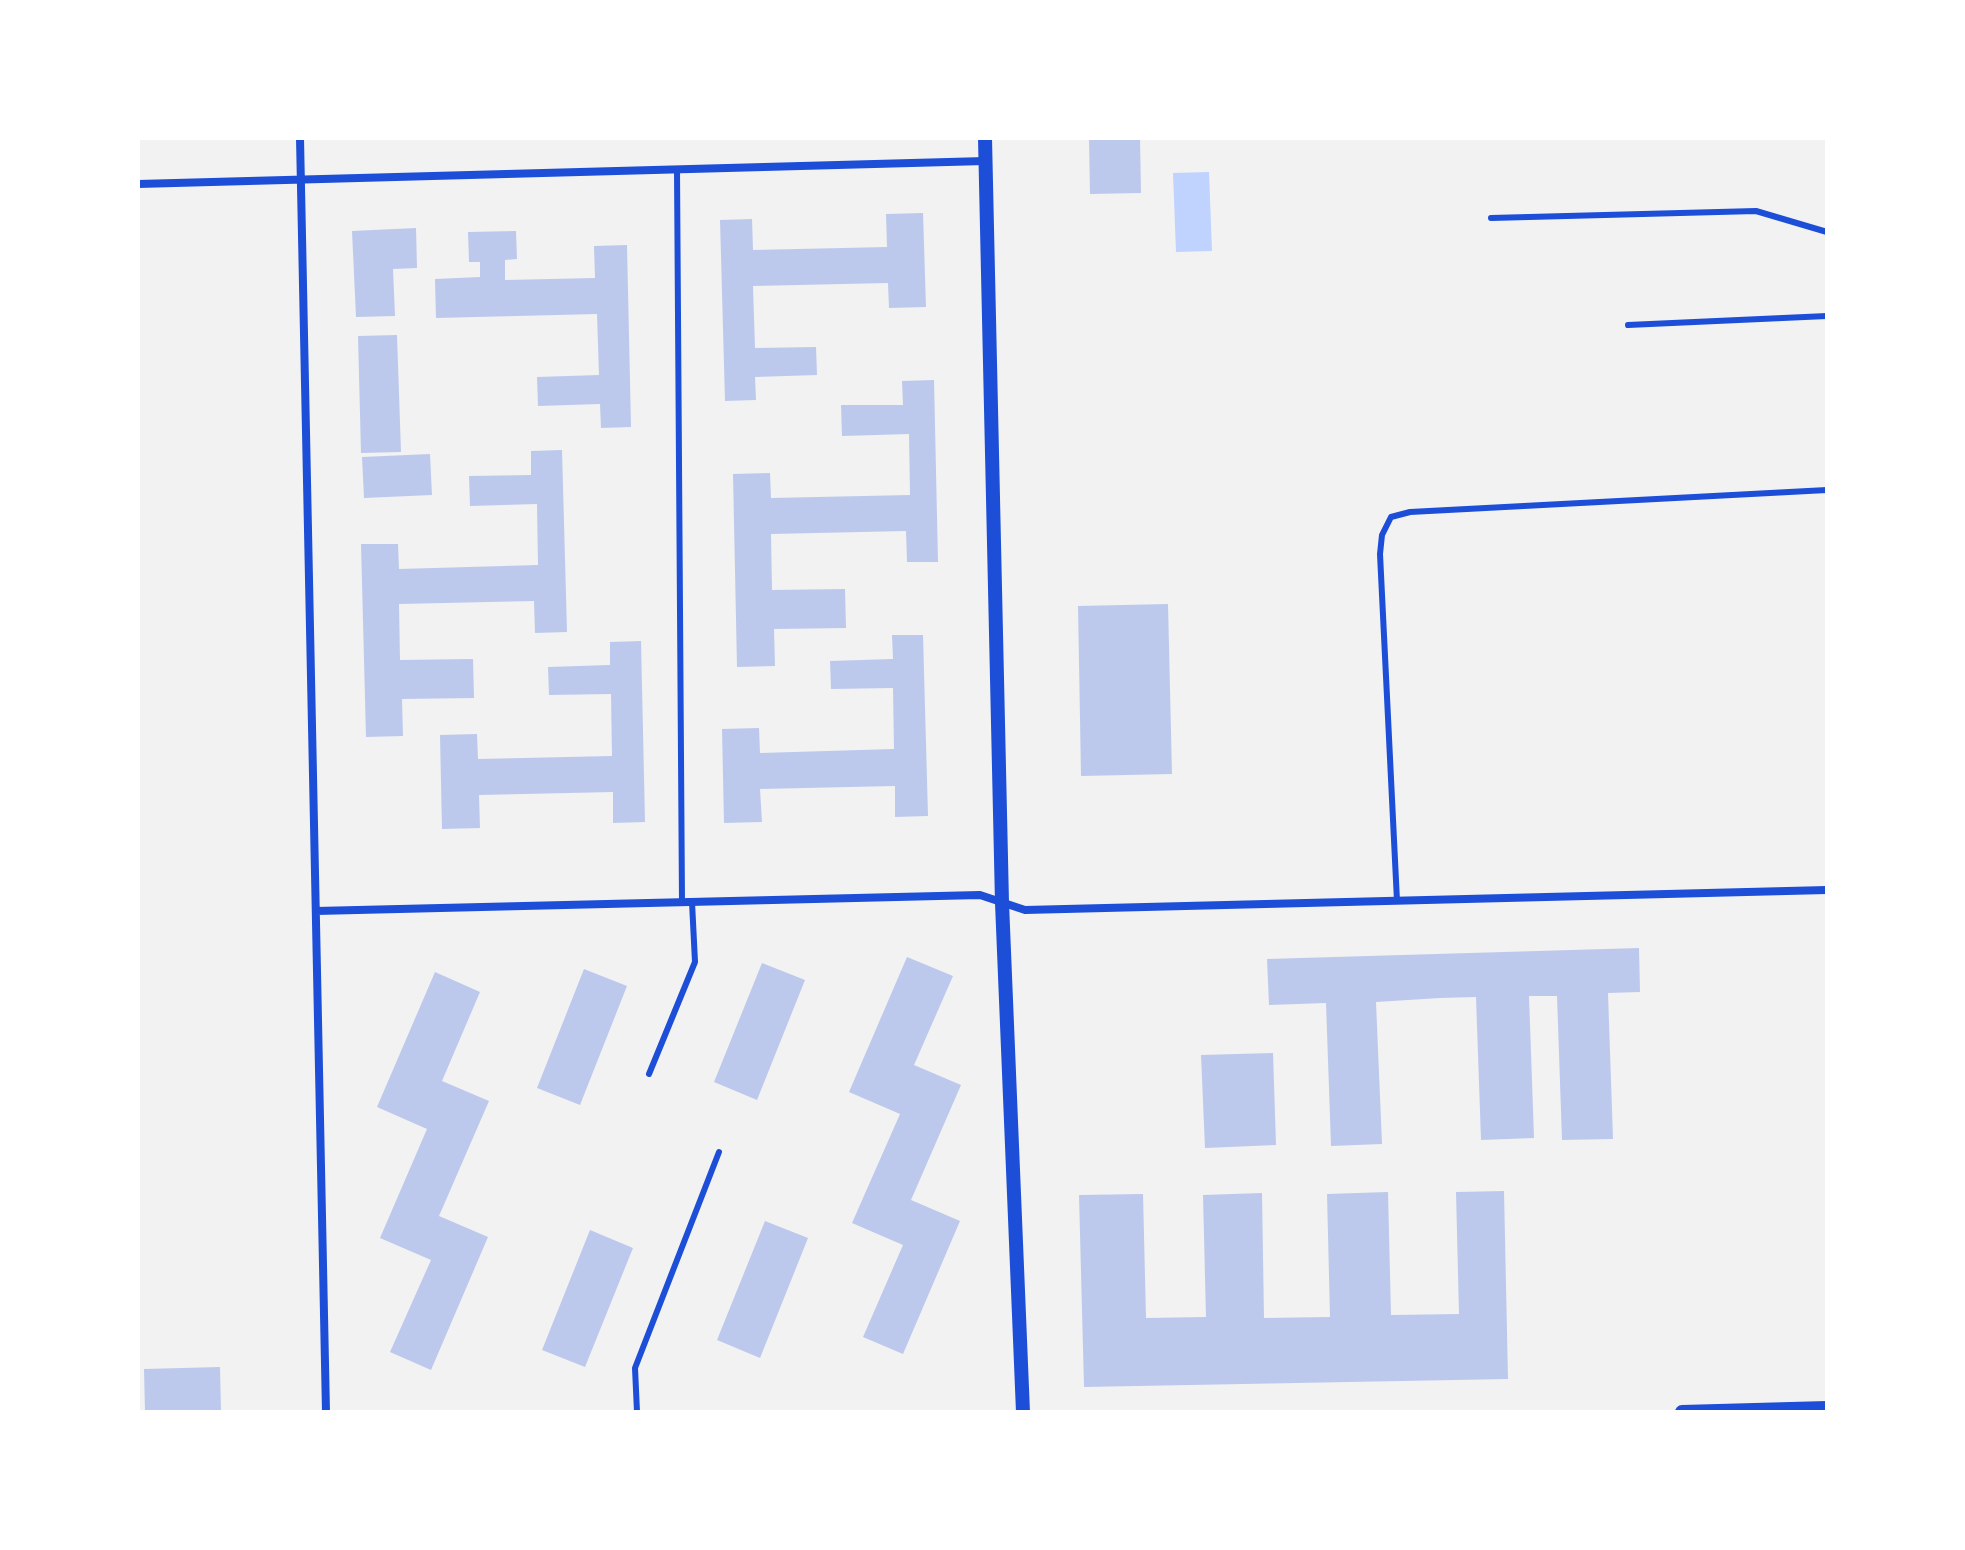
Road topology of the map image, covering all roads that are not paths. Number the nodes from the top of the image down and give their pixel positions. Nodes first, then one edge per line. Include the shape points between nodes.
1 (300, 138) edge
2 (985, 138) edge
3 (985, 161) junction
4 (677, 170) junction
5 (301, 180) junction
6 (138, 184) edge
7 (1491, 218) dead end
8 (1827, 232) edge
9 (1827, 316) edge
10 (1628, 325) dead end
11 (1827, 490) edge
12 (1827, 890) edge
13 (1397, 901) junction
14 (682, 902) junction
15 (692, 902) junction
16 (1002, 903) junction
17 (316, 911) junction
18 (649, 1074) dead end
19 (719, 1152) dead end
20 (1827, 1408) edge
21 (326, 1412) edge
22 (637, 1412) edge
23 (1023, 1412) edge
24 (1682, 1412) edge

1 - 5 street
2 - 3 street
3 - 4 street
3 - 16 street
4 - 5 street
4 - 14 lane
5 - 6 street
5 - 17 street
7 - 8 lane via 1756,211
9 - 10 lane
11 - 13 lane via 1391,517 1380,554
12 - 13 street
13 - 16 street via 1025,910
14 - 15 street
14 - 17 street
15 - 16 street via 980,895
15 - 18 lane via 695,962
16 - 23 street
17 - 21 street
19 - 22 lane via 635,1368
20 - 24 street

